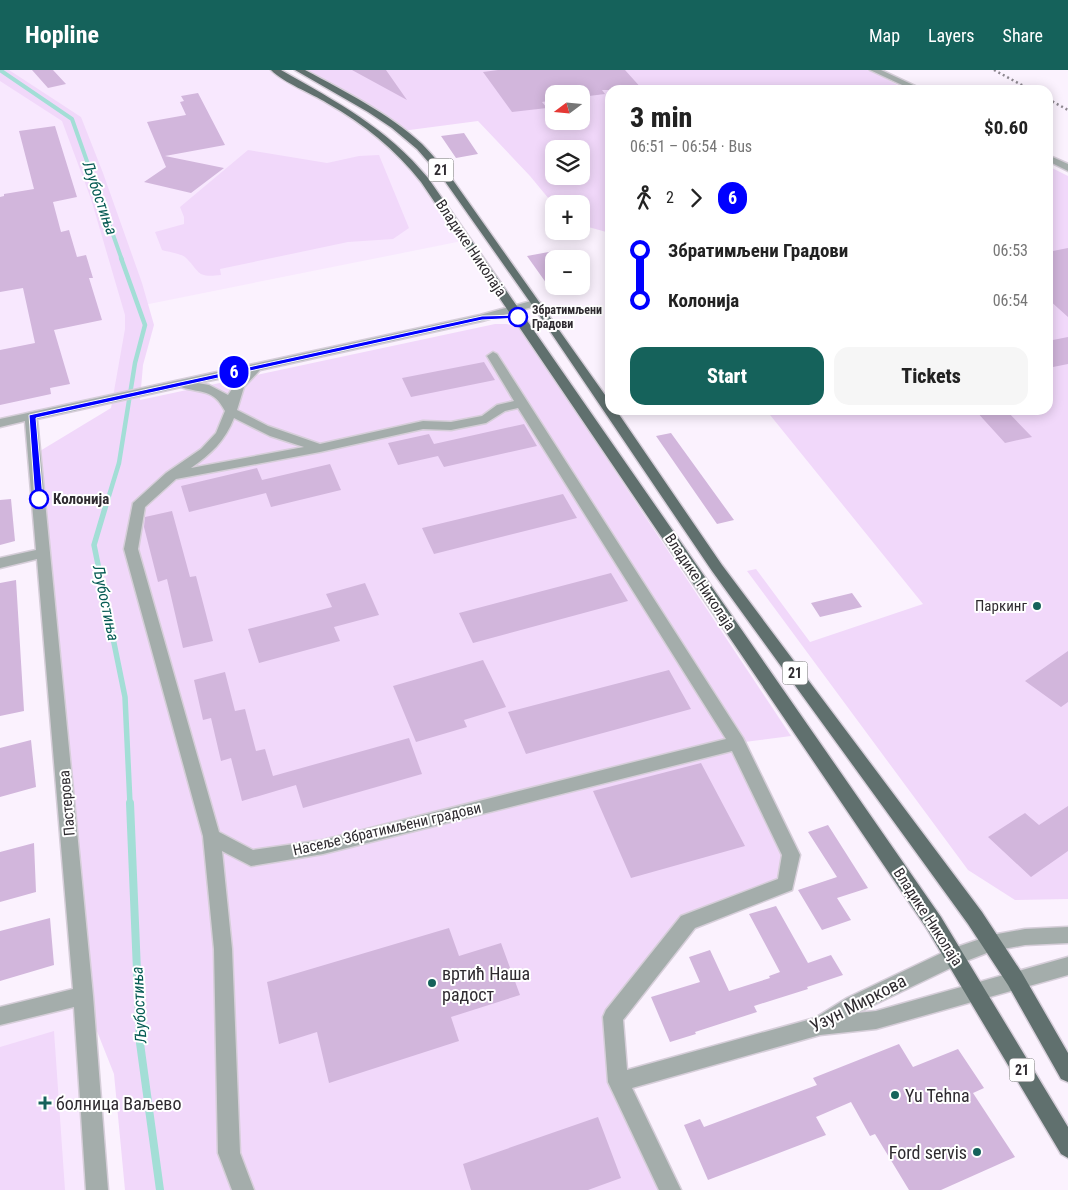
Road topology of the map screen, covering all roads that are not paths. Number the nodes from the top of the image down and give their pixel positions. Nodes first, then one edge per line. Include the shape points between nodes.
1 (276, 70) edge
2 (299, 70) edge
3 (874, 70) edge
4 (892, 70) edge
5 (907, 83) junction
6 (911, 85) edge
7 (1053, 160) edge
8 (1068, 168) edge
9 (539, 307) junction
10 (515, 312) junction
11 (493, 356) dead end
12 (257, 367) junction
13 (179, 384) junction
14 (521, 403) junction
15 (605, 403) edge
16 (231, 411) junction
17 (613, 415) edge
18 (32, 416) junction
19 (0, 423) edge
20 (320, 448) junction
21 (171, 476) junction
22 (44, 553) junction
23 (0, 563) edge
24 (737, 743) junction
25 (212, 836) junction
26 (1068, 936) edge
27 (992, 943) junction
28 (955, 956) junction
29 (1068, 966) edge
30 (1015, 979) junction
31 (976, 992) junction
32 (83, 996) junction
33 (0, 1016) edge
34 (820, 1026) junction
35 (1068, 1072) edge
36 (618, 1082) junction
37 (1068, 1148) edge
38 (96, 1190) edge
39 (243, 1190) edge
40 (670, 1190) edge

1 - 10 main road, Владике Николаја / 21 via 347,111 401,151 425,180
2 - 9 main road, Владике Николаја / 21 via 371,110 420,147 447,178
3 - 5 street
4 - 5 street
5 - 6 street
7 - 8 street
9 - 10 street
9 - 15 main road, Владике Николаја / 21
10 - 12 street
10 - 28 main road, Владике Николаја / 21
11 - 14 street
12 - 13 street
12 - 16 street via 241,381 233,394
13 - 16 street via 205,388 223,396
13 - 18 street
14 - 20 street via 501,408 486,419 451,426 423,425
14 - 24 street
16 - 20 street via 282,437
16 - 21 street via 222,434 206,452
17 - 27 main road, Владике Николаја / 21 via 718,568
18 - 19 street
18 - 22 street, Пастерова
20 - 21 street
21 - 25 street via 138,506 131,548
22 - 23 street
22 - 32 street, Пастерова
24 - 25 street, Насеље Збратимљени градови via 323,847 251,858
24 - 36 street via 791,855 786,884 688,922 613,1017
25 - 39 street via 223,949 229,1153
26 - 27 street, Узун Миркова via 1025,937
27 - 28 street, Узун Миркова
27 - 30 main road, Владике Николаја / 21
28 - 31 main road, Владике Николаја / 21
28 - 34 street, Узун Миркова via 854,1004
29 - 30 street
30 - 31 street
30 - 35 main road, Владике Николаја / 21
31 - 34 street via 876,1020
31 - 37 main road, Владике Николаја / 21
32 - 33 street
32 - 38 street, Пастерова
34 - 36 street, Узун Миркова
36 - 40 street

